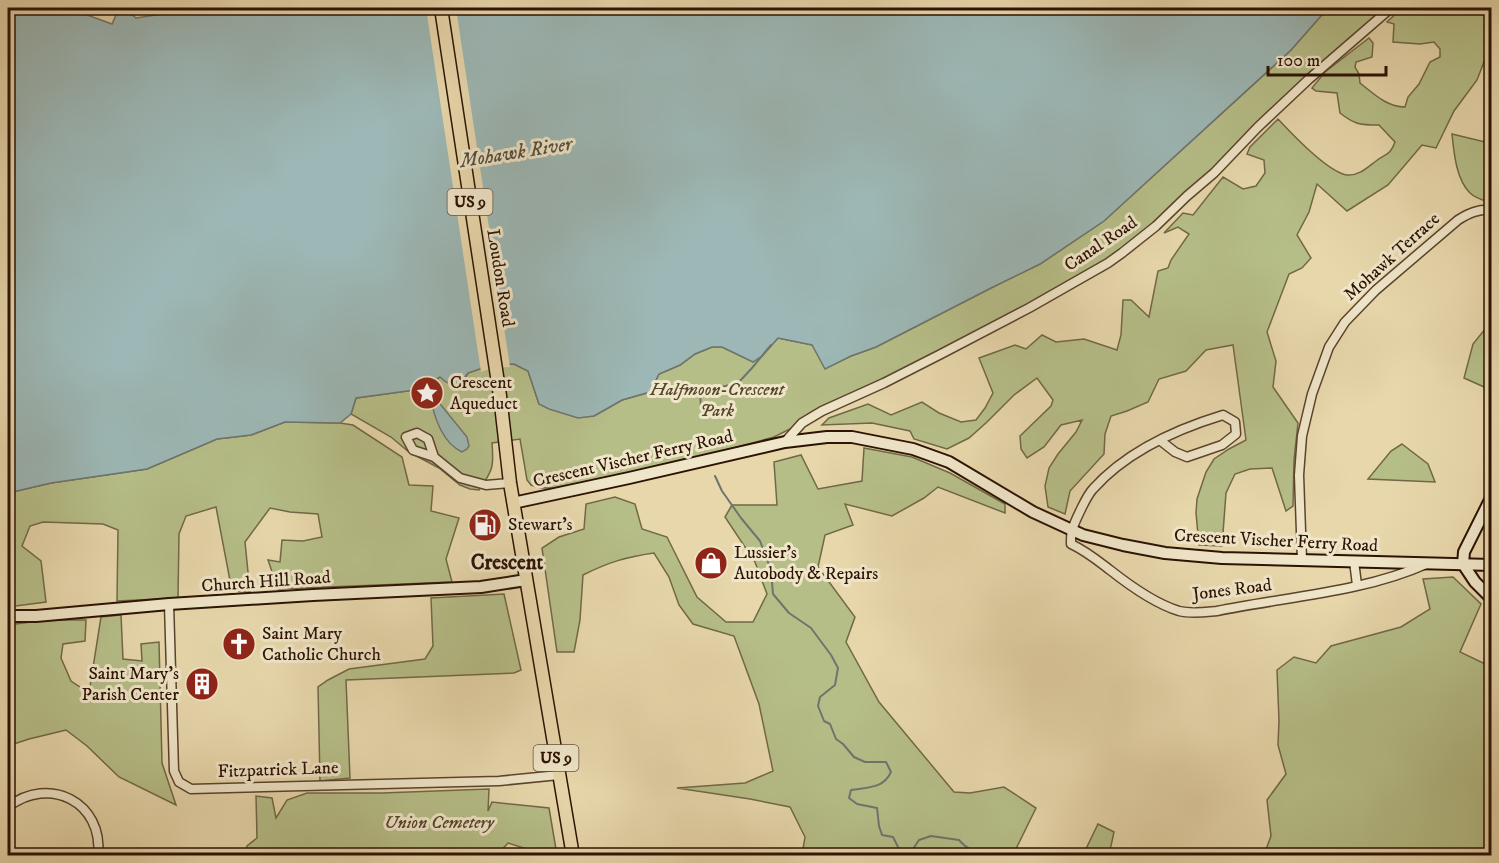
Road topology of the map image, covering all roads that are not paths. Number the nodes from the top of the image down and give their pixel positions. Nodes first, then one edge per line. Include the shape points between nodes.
1 (441, 8) edge
2 (1391, 8) edge
3 (1491, 210) edge
4 (1161, 441) junction
5 (785, 442) junction
6 (434, 457) dead end
7 (510, 483) junction
8 (1491, 496) edge
9 (513, 503) junction
10 (1072, 530) junction
11 (1302, 560) junction
12 (1354, 561) junction
13 (1427, 564) junction
14 (1463, 564) junction
15 (1491, 565) edge
16 (526, 580) junction
17 (1357, 585) junction
18 (1491, 599) edge
19 (169, 604) junction
20 (8, 616) edge
21 (559, 776) junction
22 (8, 807) edge
23 (98, 855) edge
24 (573, 855) edge

1 - 7 main road, Loudon Road / US 9
2 - 5 street, Canal Road via 1122,254 951,349 822,411 802,423
3 - 11 street, Mohawk Terrace via 1478,210 1458,220 1376,290 1345,322 1329,347 1302,436
4 - 4 street via 1187,457 1222,446 1236,434 1235,422 1223,415
4 - 10 street via 1117,466 1091,490
5 - 9 main road, Crescent Vischer Ferry Road
5 - 10 main road, Crescent Vischer Ferry Road via 852,437 913,448 949,462 1033,512
6 - 7 street via 460,478 486,484
7 - 9 main road, US 9
8 - 14 main road via 1464,552
9 - 16 main road, US 9
10 - 11 main road, Crescent Vischer Ferry Road via 1165,553
10 - 17 street, Jones Road via 1071,544 1089,553 1130,586 1179,611 1217,611
11 - 12 main road, Crescent Vischer Ferry Road
12 - 13 main road, Crescent Vischer Ferry Road
12 - 17 street
13 - 14 main road, Crescent Vischer Ferry Road
13 - 17 street, Jones Road
14 - 15 main road, Crescent Vischer Ferry Road
14 - 18 main road
16 - 19 main road, Church Hill Road via 481,587
16 - 21 main road, US 9
19 - 20 main road, Church Hill Road
19 - 21 street, Fitzpatrick Lane via 174,771 179,782 191,789
21 - 24 main road, US 9
22 - 23 street via 46,792 75,801 97,832

